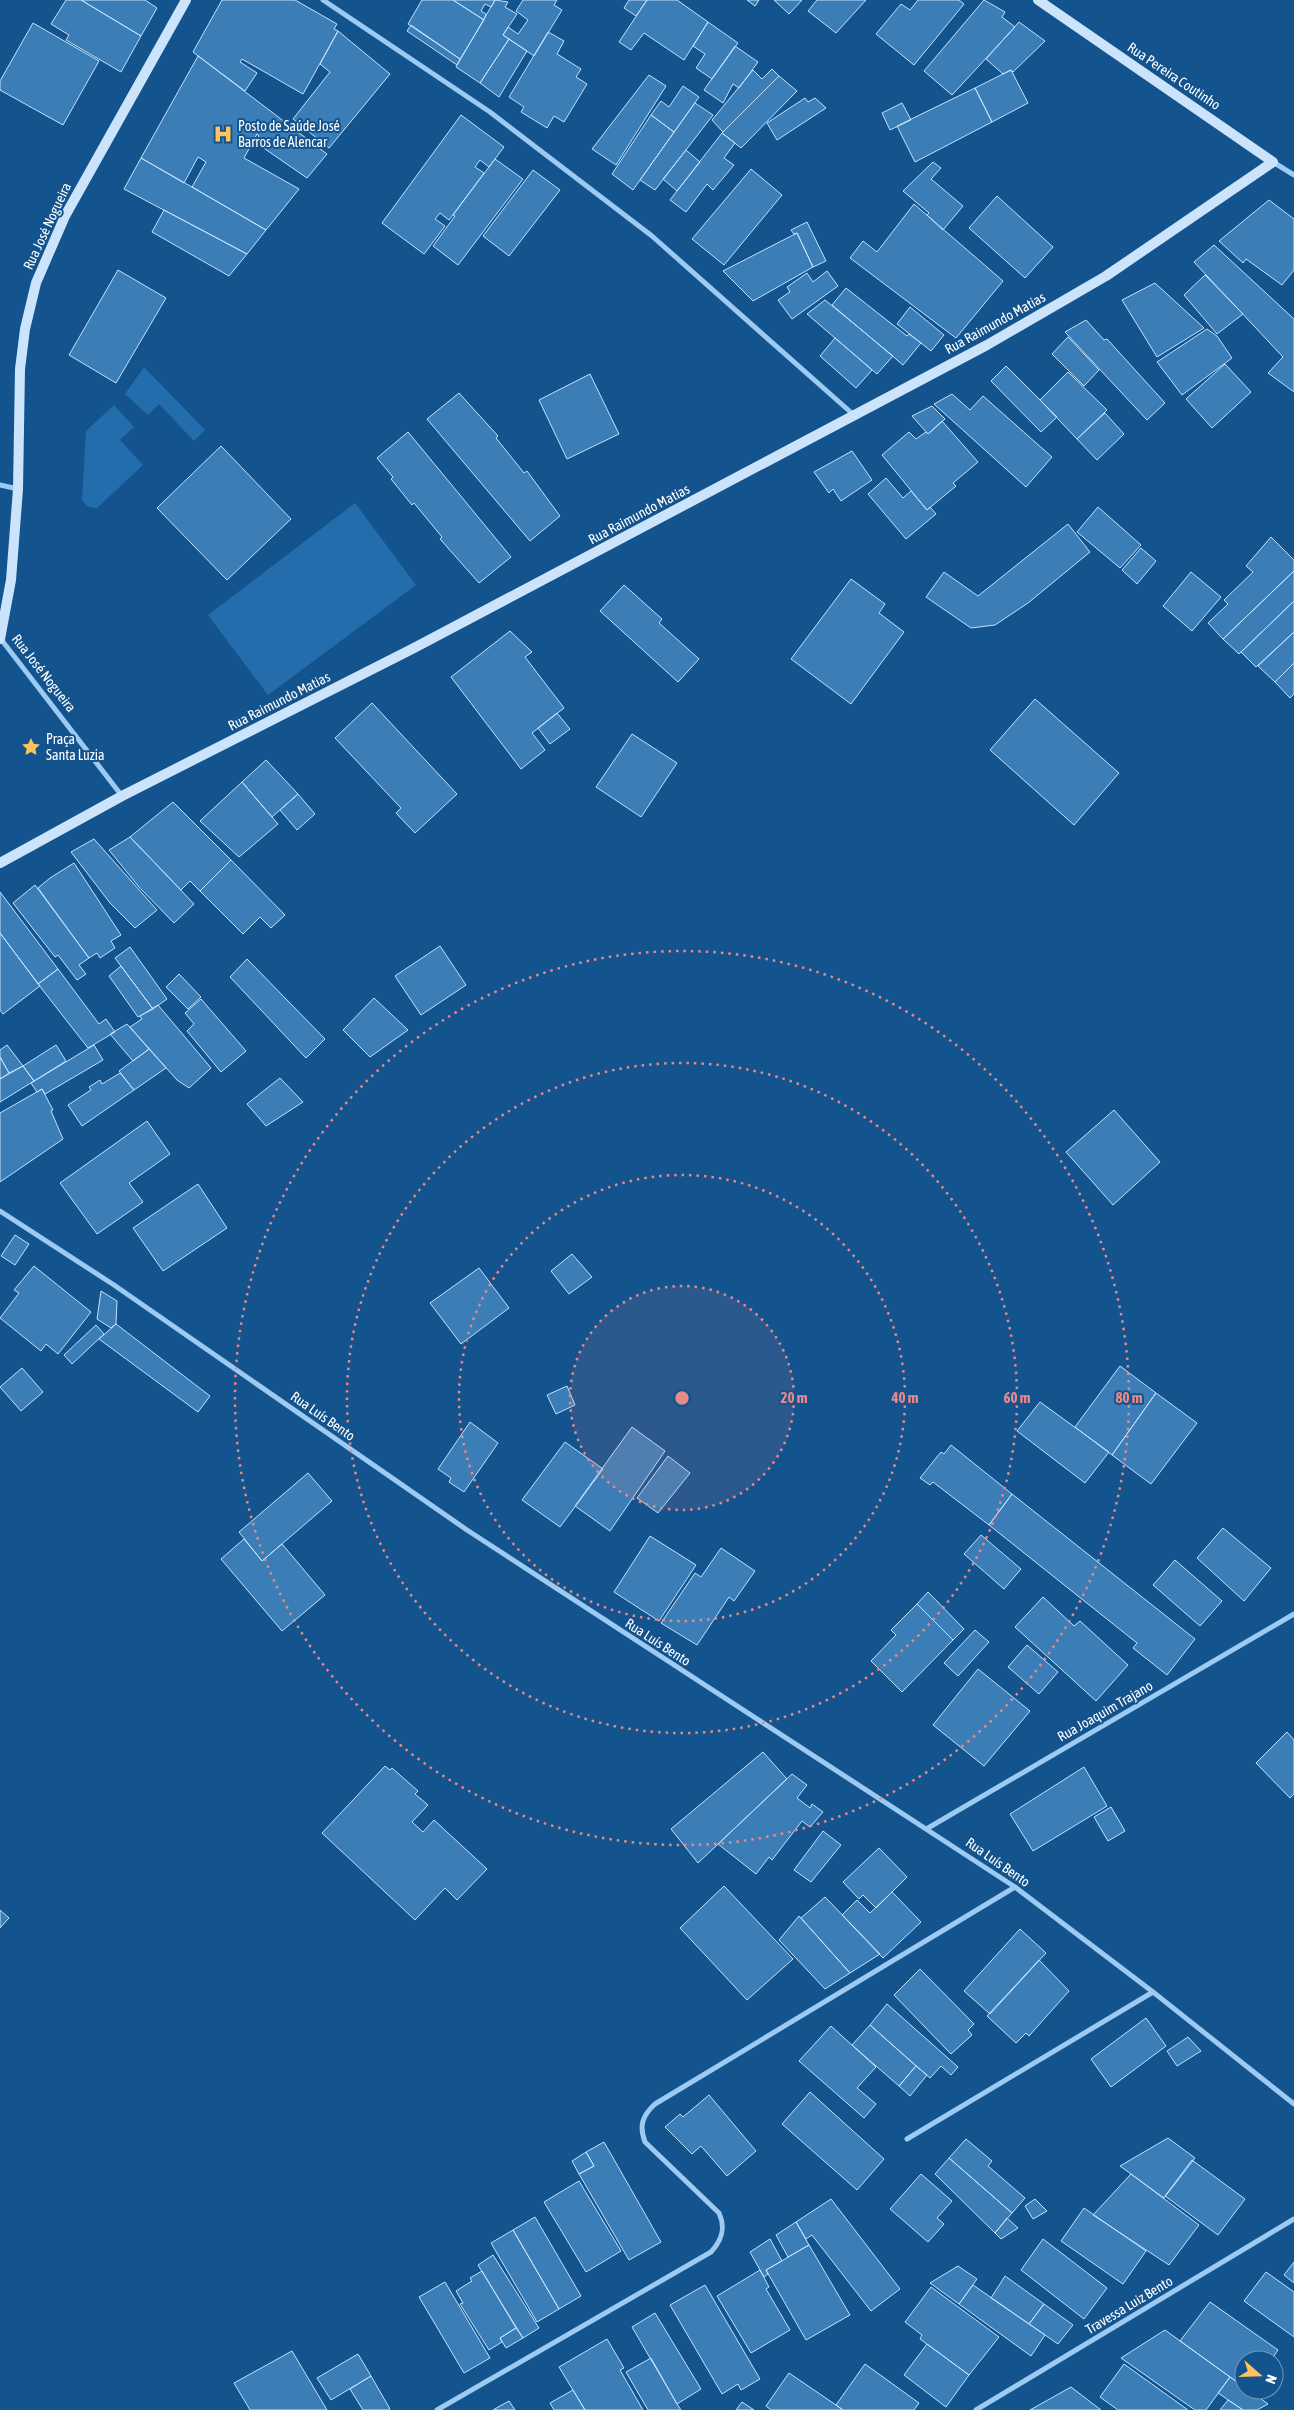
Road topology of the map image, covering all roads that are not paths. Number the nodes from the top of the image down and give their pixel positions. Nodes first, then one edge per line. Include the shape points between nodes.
1 (186, 0) edge
2 (323, 0) edge
3 (1038, 0) edge
4 (1274, 162) junction
5 (1294, 175) edge
6 (855, 416) junction
7 (0, 485) edge
8 (18, 489) junction
9 (0, 639) edge
10 (122, 796) junction
11 (0, 863) edge
12 (0, 1211) edge
13 (1294, 1614) edge
14 (928, 1828) junction
15 (1015, 1887) junction
16 (1153, 1992) junction
17 (1294, 2104) edge
18 (907, 2138) dead end
19 (1294, 2219) edge
20 (437, 2410) edge
21 (976, 2410) edge

1 - 8 street, Rua José Nogueira via 65,216 36,283 20,369
2 - 6 street via 490,112 652,236
3 - 4 street, Rua Pereira Coutinho
4 - 5 street, Rua Pereira Coutinho
4 - 6 street, Rua Raimundo Matias via 1106,276
6 - 10 street, Rua Raimundo Matias via 414,648
7 - 8 street
8 - 9 street, Rua José Nogueira via 11,580
9 - 10 street, Rua José Nogueira
10 - 11 street, Rua Raimundo Matias
12 - 14 street, Rua Luís Bento via 114,1285 468,1530
13 - 14 street, Rua Joaquim Trajano
14 - 15 street, Rua Luís Bento
15 - 16 street, Rua Luís Bento
15 - 20 street via 646,2112 642,2122 645,2142 719,2213 723,2222 718,2244 710,2252
16 - 17 street, Rua Luís Bento
16 - 18 street
19 - 21 street, Travessa Luiz Bento

